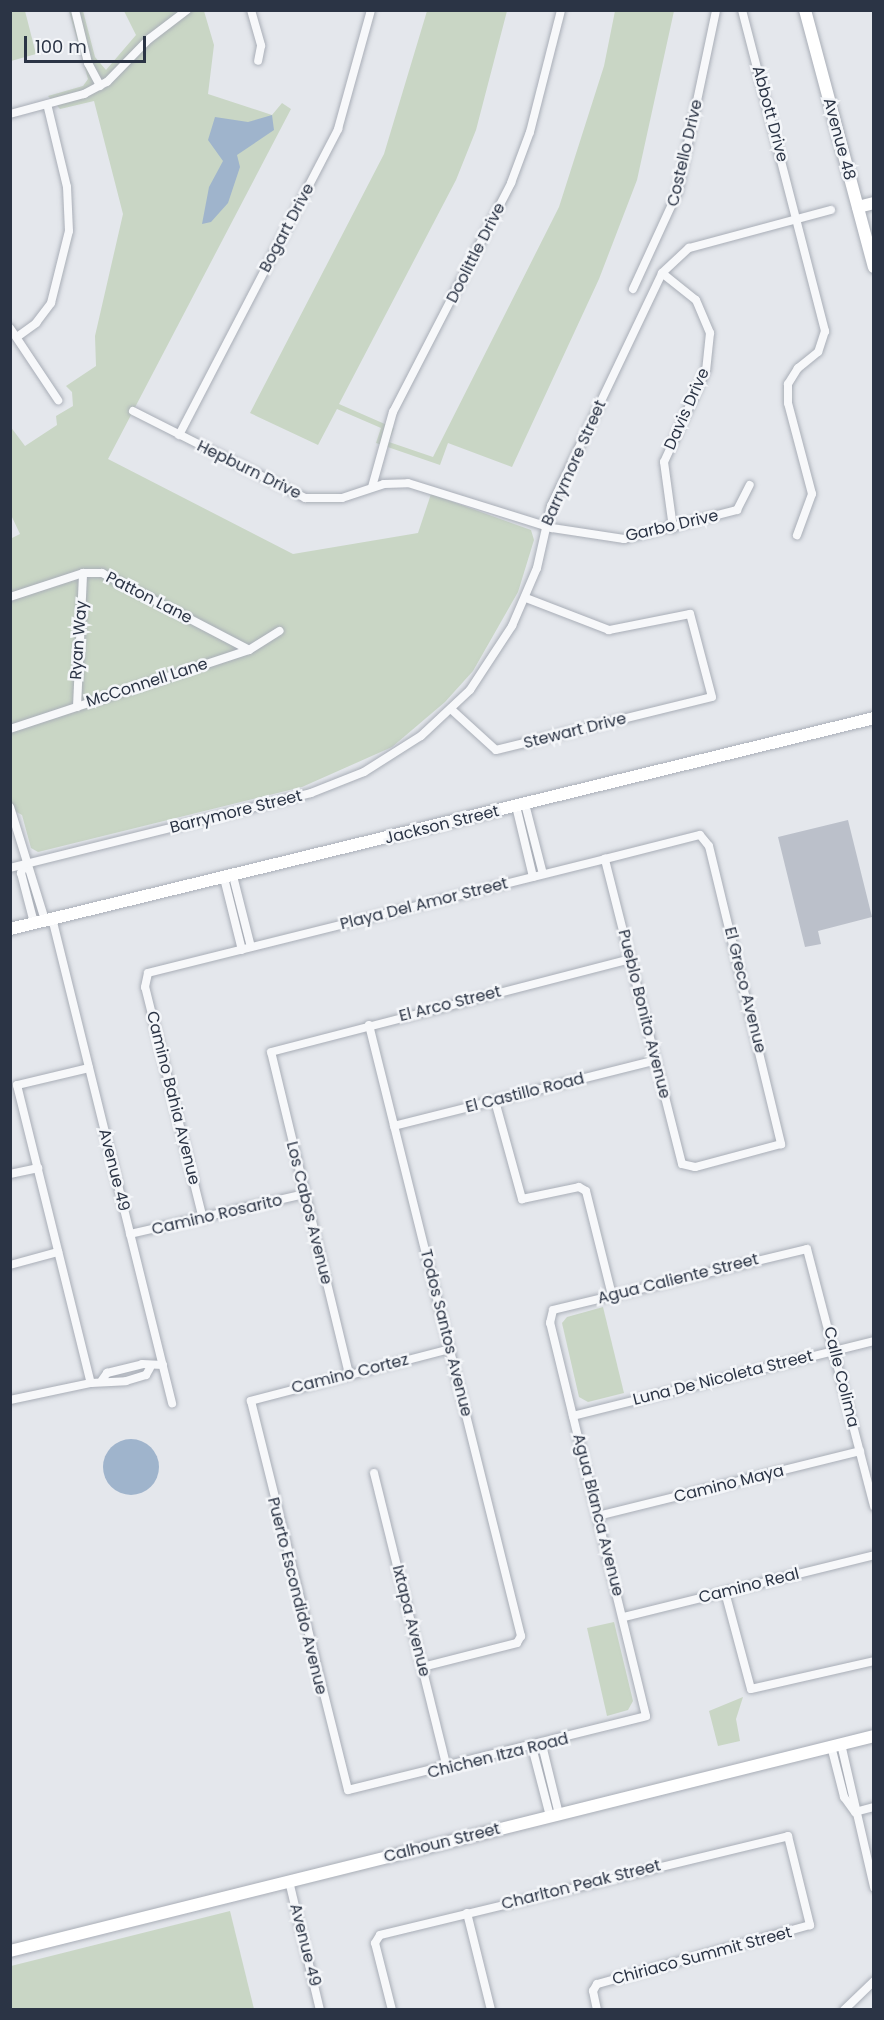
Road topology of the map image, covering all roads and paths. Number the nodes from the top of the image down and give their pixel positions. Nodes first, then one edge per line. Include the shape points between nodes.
1 (75, 10) edge
2 (187, 10) edge
3 (251, 10) edge
4 (371, 10) edge
5 (561, 10) edge
6 (716, 10) edge
7 (742, 10) edge
8 (805, 10) edge
9 (258, 61) dead end
10 (100, 86) junction
11 (47, 104) junction
12 (10, 114) edge
13 (873, 203) edge
14 (858, 207) junction
15 (831, 210) dead end
16 (798, 218) junction
17 (873, 267) edge
18 (662, 273) junction
19 (633, 289) dead end
20 (10, 328) edge
21 (17, 336) junction
22 (58, 400) dead end
23 (133, 411) dead end
24 (179, 435) junction
25 (750, 485) dead end
26 (372, 488) junction
27 (544, 526) junction
28 (674, 528) junction
29 (798, 535) dead end
30 (83, 573) junction
31 (10, 597) edge
32 (526, 598) junction
33 (279, 631) dead end
34 (249, 650) junction
35 (77, 706) junction
36 (452, 710) junction
37 (873, 718) edge
38 (10, 729) edge
39 (520, 805) junction
40 (10, 807) edge
41 (704, 836) joint
42 (605, 859) junction
43 (25, 864) junction
44 (10, 868) edge
45 (543, 874) junction
46 (229, 877) junction
47 (533, 877) junction
48 (36, 888) junction
49 (26, 891) junction
50 (44, 920) junction
51 (10, 928) edge
52 (251, 947) junction
53 (242, 950) junction
54 (630, 959) junction
55 (145, 976) joint
56 (369, 1025) junction
57 (271, 1052) joint
58 (656, 1060) junction
59 (89, 1068) junction
60 (14, 1085) edge
61 (495, 1101) junction
62 (394, 1126) junction
63 (38, 1168) junction
64 (685, 1168) joint
65 (10, 1174) edge
66 (304, 1194) junction
67 (203, 1219) junction
68 (130, 1234) junction
69 (807, 1249) joint
70 (58, 1252) junction
71 (10, 1265) edge
72 (612, 1295) junction
73 (550, 1313) joint
74 (873, 1341) edge
75 (450, 1349) junction
76 (835, 1350) junction
77 (163, 1365) junction
78 (150, 1368) junction
79 (123, 1369) junction
80 (349, 1374) junction
81 (102, 1380) junction
82 (126, 1381) junction
83 (91, 1383) junction
84 (10, 1400) edge
85 (251, 1401) joint
86 (172, 1403) dead end
87 (573, 1416) junction
88 (860, 1451) junction
89 (374, 1473) dead end
90 (873, 1506) edge
91 (598, 1516) junction
92 (873, 1555) edge
93 (724, 1592) junction
94 (624, 1617) junction
95 (873, 1661) edge
96 (422, 1667) junction
97 (646, 1716) joint
98 (873, 1736) edge
99 (836, 1745) junction
100 (537, 1746) junction
101 (447, 1768) junction
102 (348, 1791) joint
103 (873, 1807) edge
104 (855, 1812) junction
105 (554, 1815) junction
106 (289, 1881) junction
107 (873, 1887) edge
108 (467, 1913) junction
109 (810, 1925) joint
110 (10, 1951) edge
111 (873, 1981) edge
112 (321, 2010) edge
113 (392, 2010) edge
114 (491, 2010) edge
115 (597, 2010) edge
116 (844, 2010) edge

1 - 10 street via 88,63
2 - 10 street
3 - 9 street via 261,46
4 - 24 street, Bogart Drive via 338,129
5 - 26 street, Doolittle Drive via 515,174 393,412
6 - 19 street, Costello Drive via 678,191
7 - 16 street, Abbott Drive
8 - 14 main road, Avenue 48
10 - 11 street
11 - 12 street
11 - 21 street via 69,199 67,243 51,303 36,323
13 - 14 main road
14 - 17 main road, Avenue 48
15 - 16 street, Barrymore Street
16 - 18 street, Barrymore Street via 689,248
16 - 29 street, Abbott Drive via 825,331 818,352 798,368 788,384 788,403 812,494
18 - 27 street, Barrymore Street
18 - 28 street, Davis Drive via 696,300 710,333 706,370 664,462
20 - 21 street
21 - 22 street
23 - 24 street, Hepburn Drive
24 - 26 street, Hepburn Drive via 305,498 342,498
25 - 28 street, Garbo Drive via 737,510
26 - 27 street, Hepburn Drive via 419,485
27 - 28 street, Garbo Drive via 624,539
27 - 32 street, Barrymore Street
30 - 31 street, Patton Lane
30 - 34 street, Patton Lane via 102,573
30 - 35 street, Ryan Way
32 - 36 street, Barrymore Street via 486,669
32 - 36 street, Stewart Drive via 609,630 690,614 712,697 496,750
33 - 34 street, McConnell Lane
34 - 35 street, McConnell Lane
35 - 38 street, McConnell Lane
36 - 43 street, Barrymore Street via 391,757 330,787
37 - 39 main road, Jackson Street
39 - 45 street
39 - 46 main road, Jackson Street
39 - 47 street
40 - 43 street
41 - 42 street, Playa Del Amor Street
41 - 64 street, El Greco Avenue via 781,1144
42 - 45 street, Playa Del Amor Street
42 - 54 street, Pueblo Bonito Avenue
43 - 44 street, Barrymore Street
43 - 48 street
43 - 49 street via 21,873
45 - 47 street, Playa Del Amor Street
46 - 50 main road, Jackson Street
46 - 52 street
46 - 53 street
47 - 52 street, Playa Del Amor Street
48 - 49 street
48 - 50 street
49 - 50 street
50 - 51 main road, Jackson Street
50 - 59 street, Avenue 49 via 57,938
52 - 53 street, Playa Del Amor Street
53 - 55 street, Playa Del Amor Street
54 - 56 street, El Arco Street
54 - 58 street, Pueblo Bonito Avenue
55 - 67 street, Camino Bahia Avenue
56 - 57 street, El Arco Street
56 - 62 street, Todos Santos Avenue
57 - 66 street, Los Cabos Avenue
58 - 61 street, El Castillo Road
58 - 64 street, Pueblo Bonito Avenue
59 - 60 street
59 - 68 street, Avenue 49
60 - 63 street
61 - 62 street, El Castillo Road
61 - 72 street via 522,1199 579,1187 586,1191
62 - 75 street, Todos Santos Avenue
63 - 65 street
63 - 70 street
66 - 67 street, Camino Rosarito
66 - 80 street, Los Cabos Avenue
67 - 68 street, Camino Rosarito
68 - 77 street, Avenue 49
69 - 72 street, Agua Caliente Street
69 - 76 street, Calle Colima
70 - 71 street
70 - 83 street
72 - 73 street, Agua Caliente Street
73 - 87 street, Agua Blanca Avenue
74 - 76 street, Luna De Nicoleta Street
75 - 80 street, Camino Cortez
75 - 96 street, Todos Santos Avenue via 520,1641
76 - 87 street, Luna De Nicoleta Street
76 - 88 street, Calle Colima
77 - 78 street
77 - 86 street, Avenue 49
78 - 79 street via 142,1364
78 - 82 street via 146,1375
79 - 81 street via 107,1373
79 - 82 street
80 - 85 street, Camino Cortez
81 - 82 street via 110,1385
81 - 83 street
83 - 84 street
85 - 102 street, Puerto Escondido Avenue
87 - 91 street, Agua Blanca Avenue
88 - 90 street, Calle Colima
88 - 91 street, Camino Maya
89 - 96 street, Ixtapa Avenue
91 - 94 street, Agua Blanca Avenue
92 - 93 street, Camino Real
93 - 94 street, Camino Real
93 - 95 street via 751,1689
94 - 97 street, Agua Blanca Avenue
96 - 101 street, Ixtapa Avenue
97 - 100 street, Chichen Itza Road
98 - 99 main road, Calhoun Street
99 - 104 street
99 - 105 main road, Calhoun Street
100 - 101 street, Chichen Itza Road
100 - 105 street
101 - 102 street, Chichen Itza Road
103 - 104 street
104 - 107 street
105 - 106 main road, Calhoun Street
106 - 110 main road, Calhoun Street
106 - 112 street, Avenue 49
108 - 109 street, Charlton Peak Street via 788,1836
108 - 113 street, Charlton Peak Street via 376,1938
108 - 114 street
109 - 115 street, Chiriaco Summit Street via 594,1987
111 - 116 street

